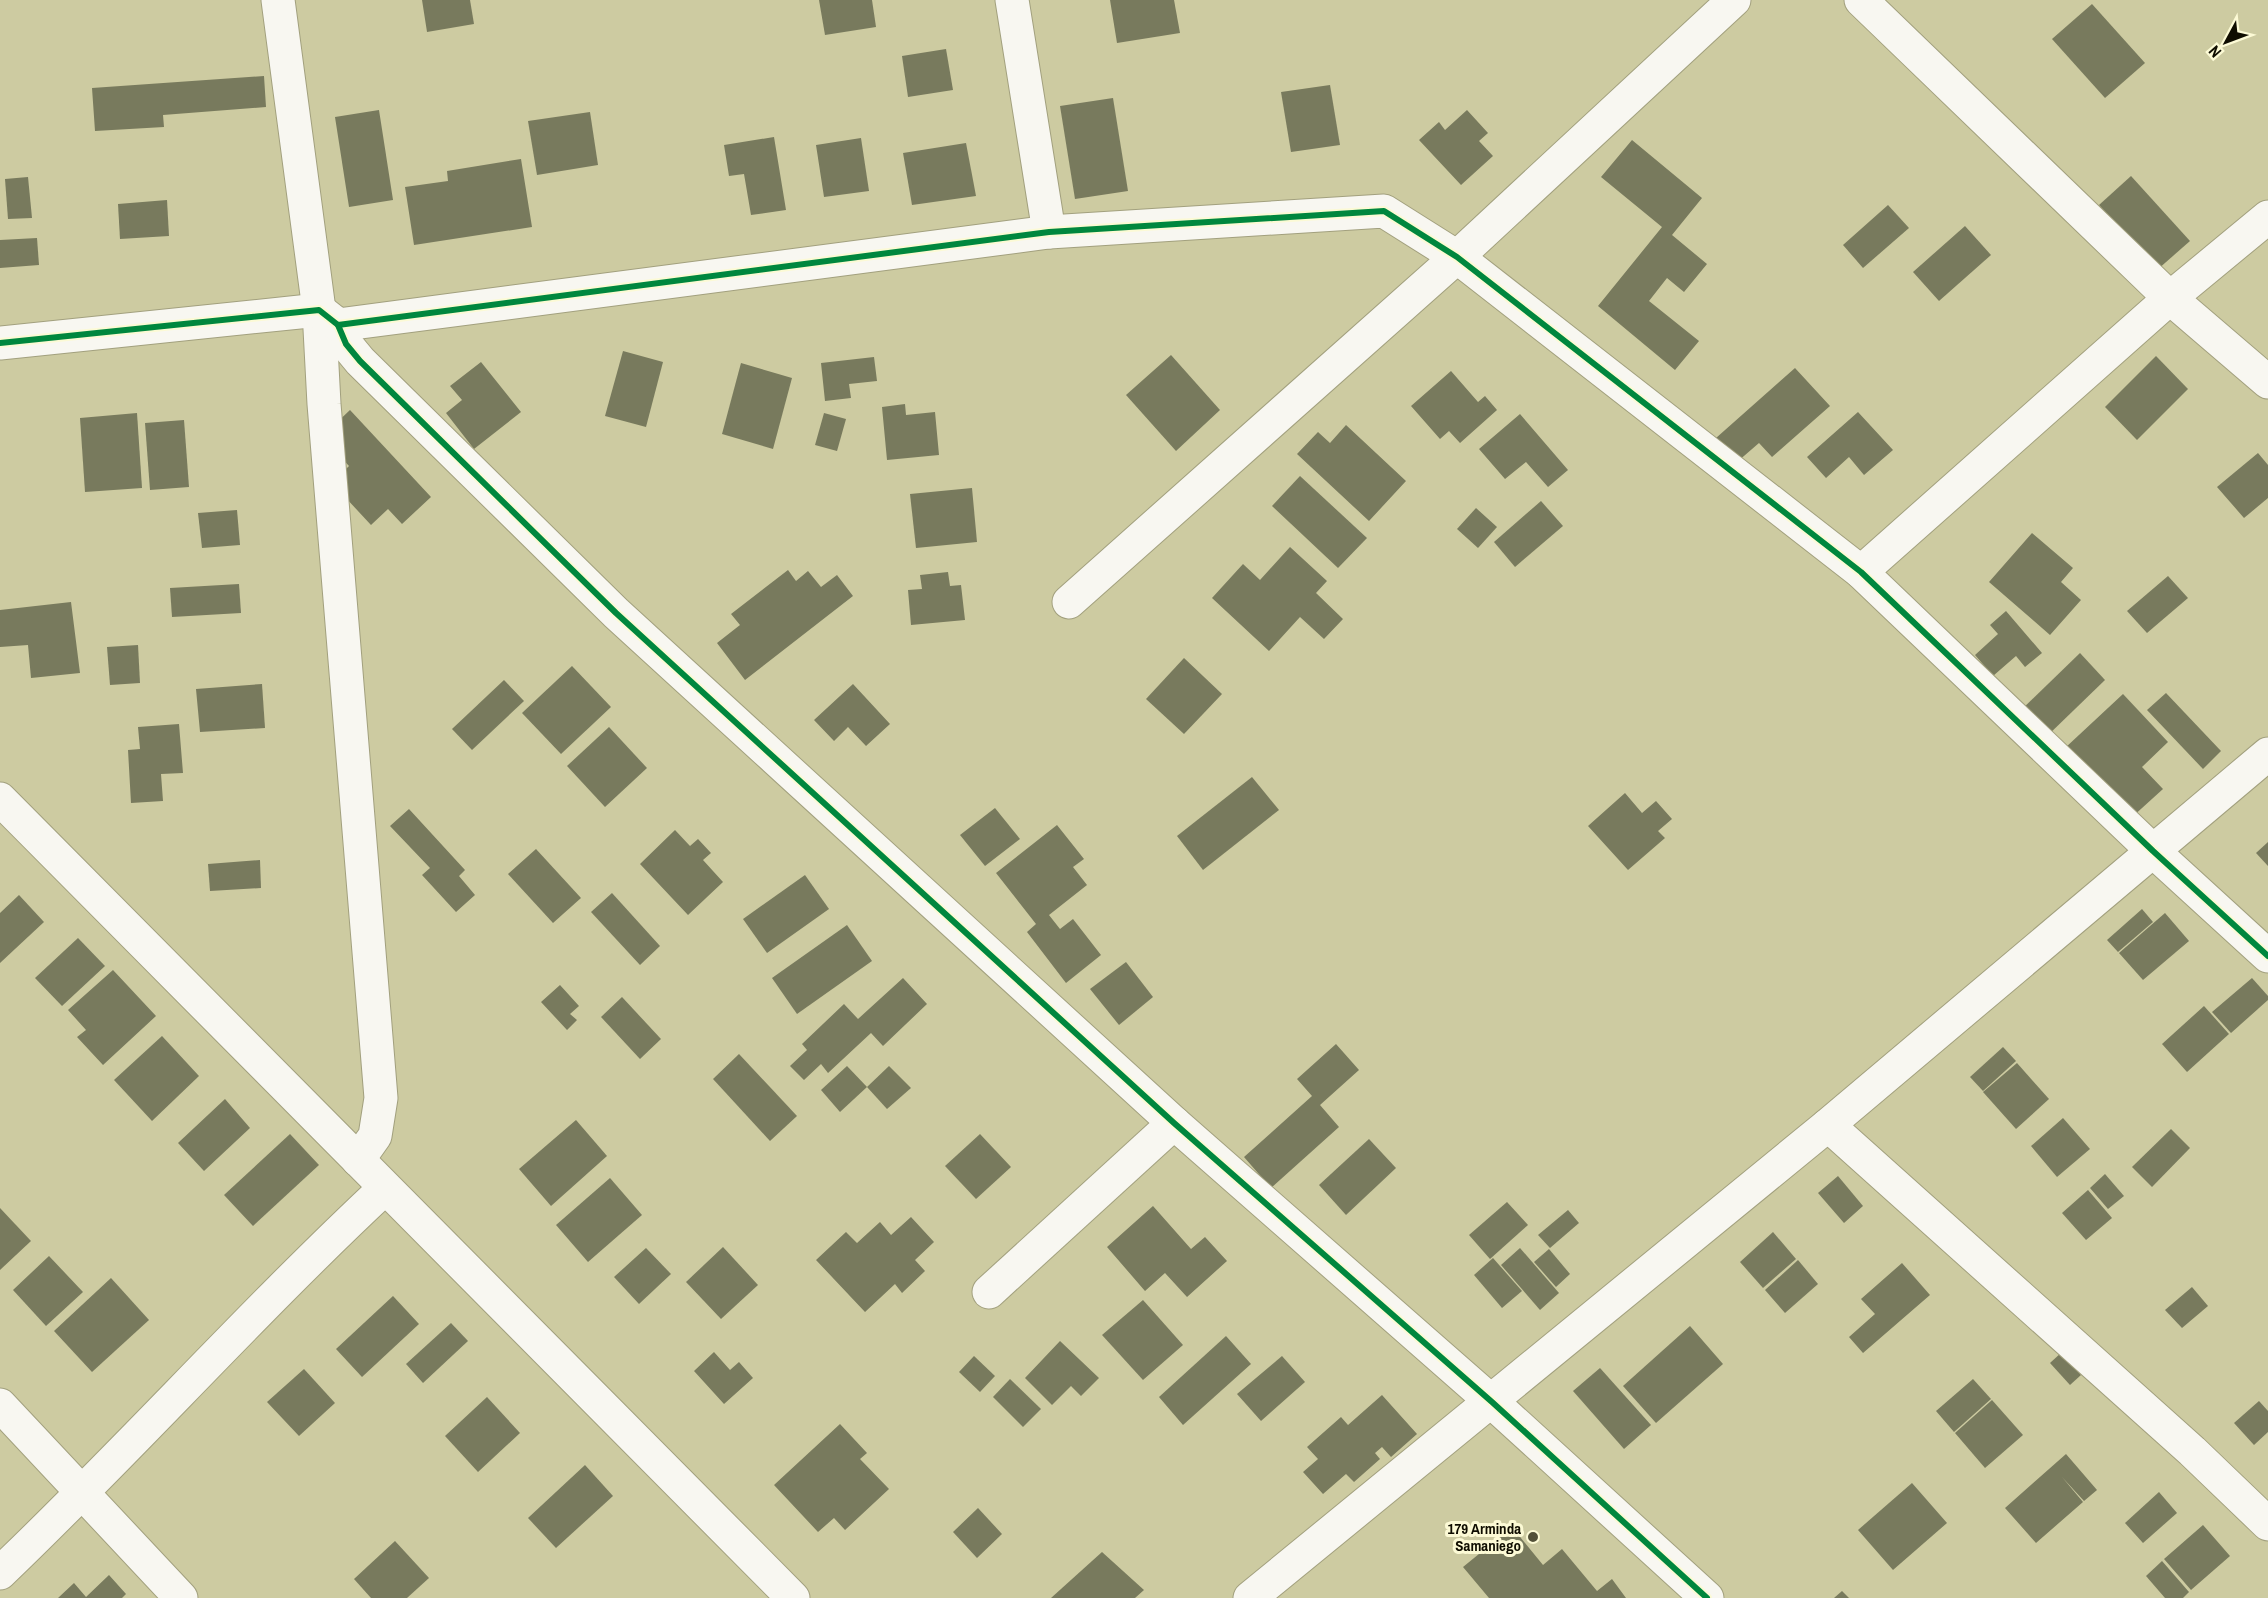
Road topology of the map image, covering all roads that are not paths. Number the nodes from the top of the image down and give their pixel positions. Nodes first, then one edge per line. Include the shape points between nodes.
1 (278, 0) edge
2 (1012, 0) edge
3 (1734, 0) edge
4 (1861, 0) edge
5 (2268, 217) edge
6 (1049, 232) junction
7 (1457, 257) junction
8 (2170, 298) junction
9 (328, 318) junction
10 (0, 343) edge
11 (2268, 382) edge
12 (1861, 572) junction
13 (1069, 602) dead end
14 (2268, 754) edge
15 (0, 799) edge
16 (2153, 851) junction
17 (2268, 956) edge
18 (1174, 1123) junction
19 (1828, 1125) junction
20 (358, 1160) junction
21 (385, 1188) junction
22 (989, 1292) dead end
23 (1492, 1402) junction
24 (0, 1405) edge
25 (83, 1494) junction
26 (2268, 1524) edge
27 (0, 1573) edge
28 (181, 1598) edge
29 (793, 1598) edge
30 (1250, 1598) edge
31 (1707, 1598) edge

1 - 9 street
2 - 6 street
3 - 7 street
4 - 8 street
5 - 8 street
6 - 7 street via 1384,211
6 - 9 street
7 - 12 street
7 - 13 street
8 - 11 street
8 - 12 street
9 - 10 street
9 - 18 street via 360,361 616,613
9 - 20 street via 324,416 381,1098 375,1136
12 - 16 street
14 - 16 street
15 - 20 street
16 - 17 street
16 - 19 street
18 - 22 street
18 - 23 street
19 - 23 street
19 - 26 street via 2192,1451
20 - 21 street
21 - 25 street via 322,1247
21 - 29 street
23 - 30 street
23 - 31 street
24 - 25 street
25 - 27 street
25 - 28 street

